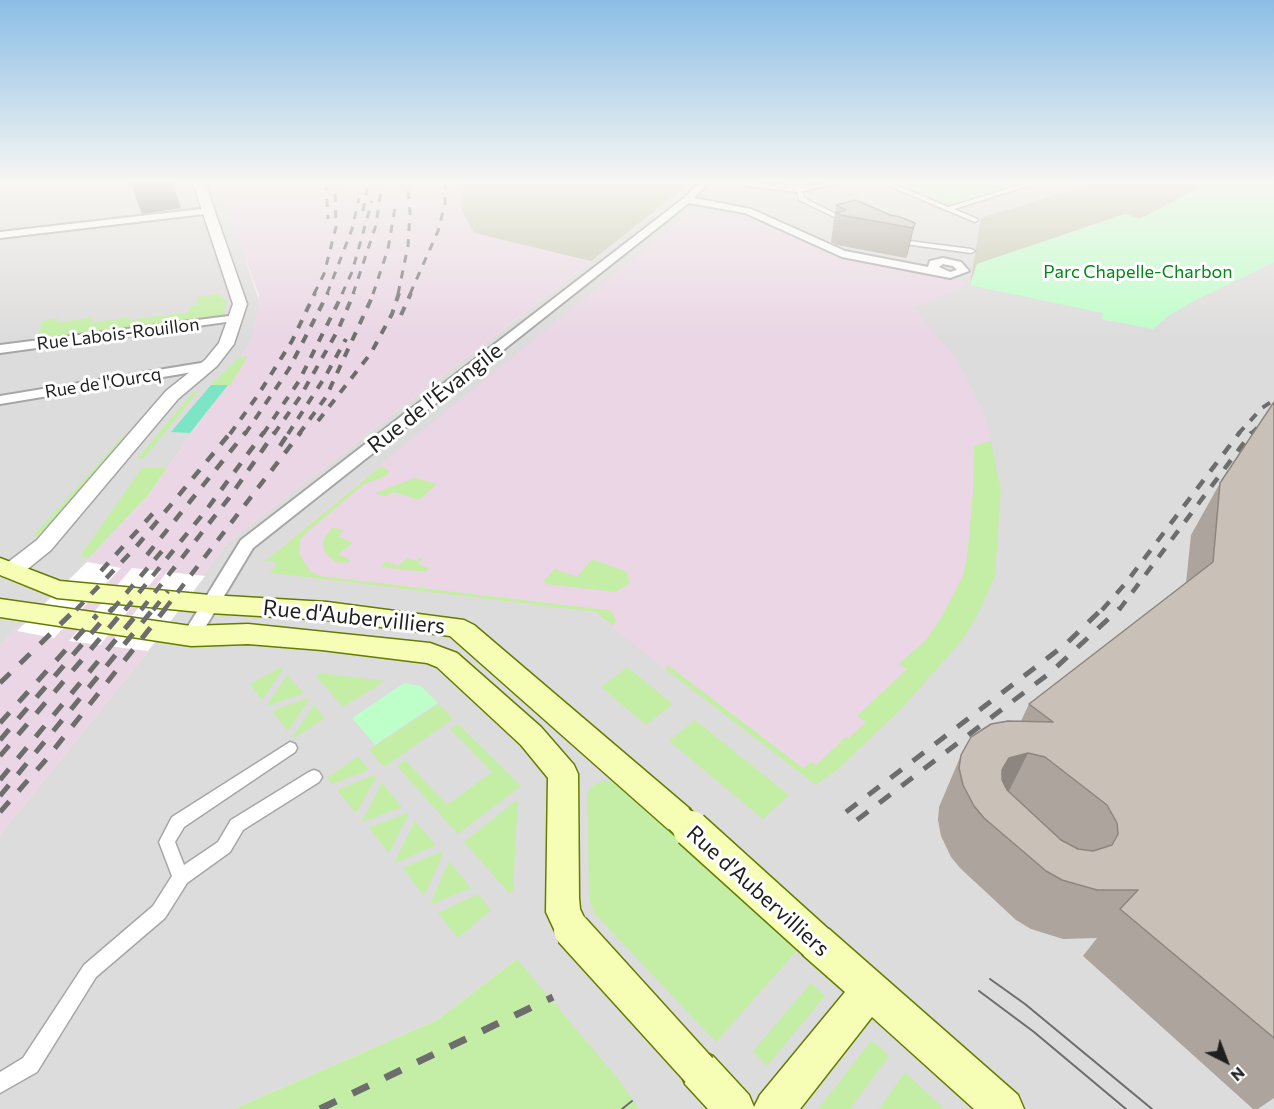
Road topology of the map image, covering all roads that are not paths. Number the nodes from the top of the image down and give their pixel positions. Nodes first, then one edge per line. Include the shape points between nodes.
1 (218, 235) edge
2 (643, 235) edge
3 (800, 235) edge
4 (888, 241) edge
5 (971, 251) dead end
6 (935, 271) dead end
7 (237, 318) junction
8 (0, 349) edge
9 (207, 366) junction
10 (0, 400) edge
11 (4, 572) edge
12 (210, 604) junction
13 (0, 608) edge
14 (191, 636) junction
15 (290, 748) dead end
16 (314, 777) dead end
17 (181, 877) junction
18 (870, 990) junction
19 (0, 1083) edge
20 (735, 1109) edge
21 (774, 1109) edge
22 (1004, 1109) edge

1 - 7 street, Rue d'Aubervilliers via 240,304
2 - 12 street, Rue de l'Évangile via 247,544
3 - 6 street via 842,254
4 - 5 street
7 - 8 street, Rue Labois-Rouillon
7 - 9 street, Rue d'Aubervilliers via 226,344
9 - 10 street, Rue de l'Ourcq
9 - 11 street, Rue d'Aubervilliers via 172,395 44,545
11 - 12 main road, Rue d'Aubervilliers via 57,589
12 - 14 street, Rue de l'Évangile
12 - 18 main road, Rue d'Aubervilliers, bridge via 327,611 455,627 474,639
13 - 14 main road, Rue d'Aubervilliers
14 - 20 main road, Rue d'Aubervilliers, bridge via 248,634 322,640 430,653 447,660 531,736 563,774 562,898 563,912 572,930
15 - 17 street via 178,822 167,842
16 - 17 street via 237,825 224,847
17 - 19 street via 159,912 90,970 30,1065
18 - 21 main road
18 - 22 main road, Rue d'Aubervilliers

